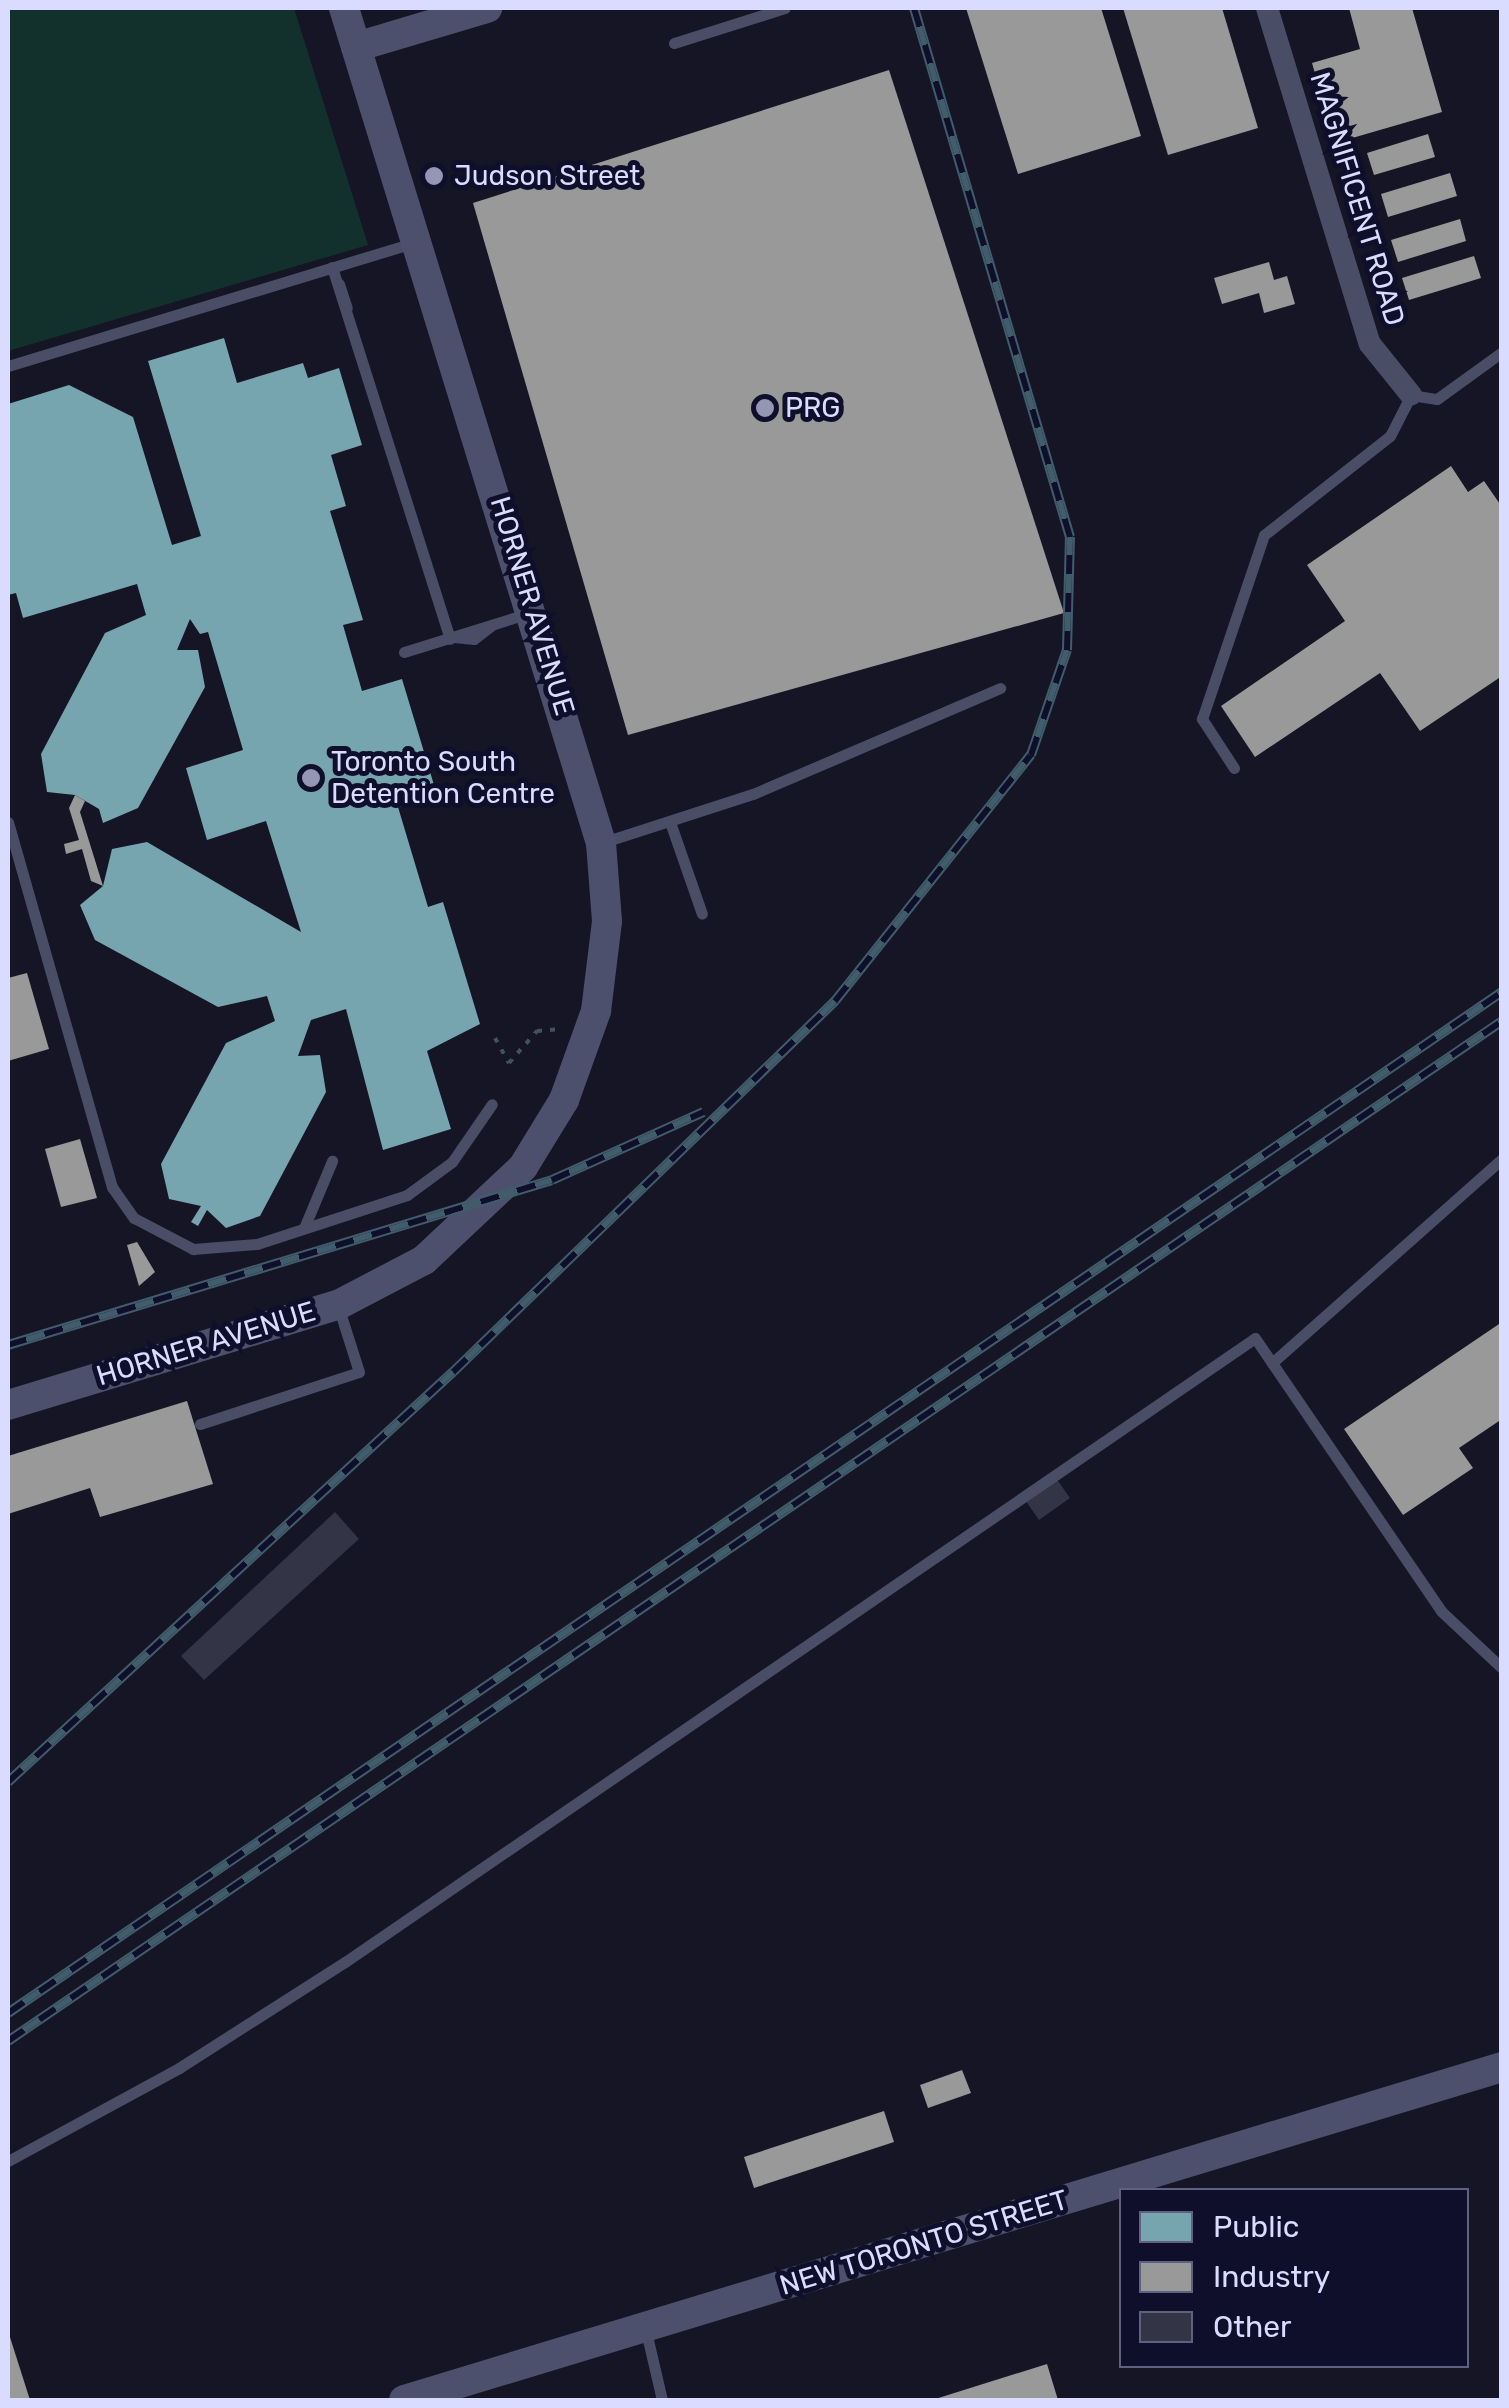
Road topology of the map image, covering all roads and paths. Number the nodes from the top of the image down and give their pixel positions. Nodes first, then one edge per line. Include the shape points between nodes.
1 (344, 8) edge
2 (487, 8) edge
3 (785, 8) edge
4 (1267, 8) edge
5 (674, 43) dead end
6 (356, 47) junction
7 (417, 242) junction
8 (332, 267) junction
9 (1502, 352) edge
10 (8, 366) edge
11 (1411, 395) junction
12 (535, 611) junction
13 (452, 638) junction
14 (404, 652) dead end
15 (1000, 688) dead end
16 (1234, 768) dead end
17 (8, 822) edge
18 (670, 822) junction
19 (601, 843) junction
20 (702, 914) dead end
21 (558, 1030) dead end
22 (495, 1038) dead end
23 (492, 1104) dead end
24 (1502, 1160) edge
25 (332, 1161) dead end
26 (304, 1228) junction
27 (338, 1304) junction
28 (1272, 1363) junction
29 (8, 1405) edge
30 (200, 1424) dead end
31 (1502, 1668) edge
32 (1502, 2068) edge
33 (8, 2161) edge
34 (646, 2327) junction
35 (404, 2400) edge
36 (662, 2400) edge

1 - 6 main road, HORNER AVENUE
2 - 6 main road
3 - 5 lane
4 - 11 street, MAGNIFICENT ROAD via 1370,344
6 - 7 main road, HORNER AVENUE
7 - 8 lane
7 - 12 main road, HORNER AVENUE
8 - 10 lane
8 - 13 lane
9 - 11 lane via 1436,399
11 - 16 lane via 1390,436 1264,535 1202,719
12 - 13 lane
12 - 19 main road, HORNER AVENUE
13 - 14 lane
15 - 18 lane
17 - 26 lane via 119,1206 193,1250 223,1253
18 - 19 lane
18 - 20 lane
19 - 27 main road, HORNER AVENUE via 606,922 596,1011 545,1135 461,1233
21 - 22 path via 537,1031 510,1063
23 - 26 lane via 452,1162 408,1195
24 - 28 lane
25 - 26 lane
27 - 29 main road, HORNER AVENUE
27 - 30 lane via 359,1372
28 - 31 lane via 1441,1611
28 - 33 lane via 1255,1338 345,1962 180,2068
32 - 34 main road, NEW TORONTO STREET
34 - 35 main road, NEW TORONTO STREET
34 - 36 lane

